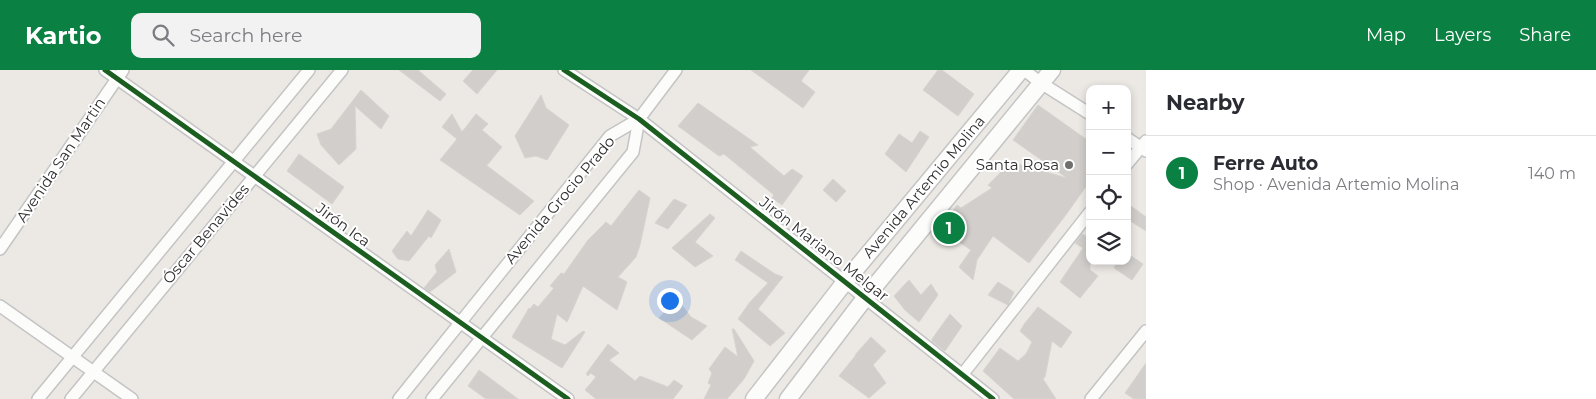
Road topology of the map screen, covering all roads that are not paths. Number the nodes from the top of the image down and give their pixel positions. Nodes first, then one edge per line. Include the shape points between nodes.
1 (105, 70) edge
2 (308, 70) edge
3 (342, 70) edge
4 (564, 70) edge
5 (676, 70) edge
6 (1022, 70) edge
7 (1052, 70) edge
8 (120, 74) edge
9 (1041, 83) junction
10 (1086, 111) edge
11 (639, 118) junction
12 (1131, 140) edge
13 (1144, 146) edge
14 (1131, 160) edge
15 (234, 162) junction
16 (254, 176) junction
17 (1086, 217) edge
18 (0, 249) edge
19 (846, 282) junction
20 (865, 298) junction
21 (0, 306) edge
22 (459, 323) junction
23 (1146, 331) edge
24 (482, 338) junction
25 (72, 357) junction
26 (93, 372) junction
27 (962, 375) junction
28 (38, 399) edge
29 (71, 399) edge
30 (132, 399) edge
31 (399, 399) edge
32 (432, 399) edge
33 (568, 399) edge
34 (754, 399) edge
35 (788, 399) edge
36 (993, 399) edge
37 (1091, 399) edge

1 - 8 street, Jirón Ica
2 - 15 street, Óscar Benavides
3 - 16 street, Óscar Benavides
4 - 11 street, Jirón Mariano Melgar
5 - 11 street
6 - 9 street
6 - 19 street, Avenida Artemio Molina
7 - 9 street, Avenida Artemio Molina
8 - 15 street, Jirón Ica
8 - 18 street, Avenida San Martin
9 - 10 street
9 - 20 street, Avenida Artemio Molina
11 - 19 street, Jirón Mariano Melgar
11 - 22 street, Avenida Grocio Prado via 610,136
11 - 24 street, Avenida Grocio Prado via 633,152
12 - 13 street
13 - 14 street
15 - 16 street, Jirón Ica
15 - 25 street, Óscar Benavides
16 - 22 street, Jirón Ica
16 - 26 street, Óscar Benavides
17 - 27 street
19 - 20 street, Jirón Mariano Melgar
19 - 34 street, Avenida Artemio Molina
20 - 27 street, Jirón Mariano Melgar
20 - 35 street, Avenida Artemio Molina
21 - 25 street
22 - 24 street, Jirón Ica
22 - 31 street, Avenida Grocio Prado
23 - 37 street
24 - 32 street, Avenida Grocio Prado
24 - 33 street, Jirón Ica
25 - 26 street
25 - 28 street, Óscar Benavides
26 - 29 street, Óscar Benavides
26 - 30 street
27 - 36 street, Jirón Mariano Melgar

